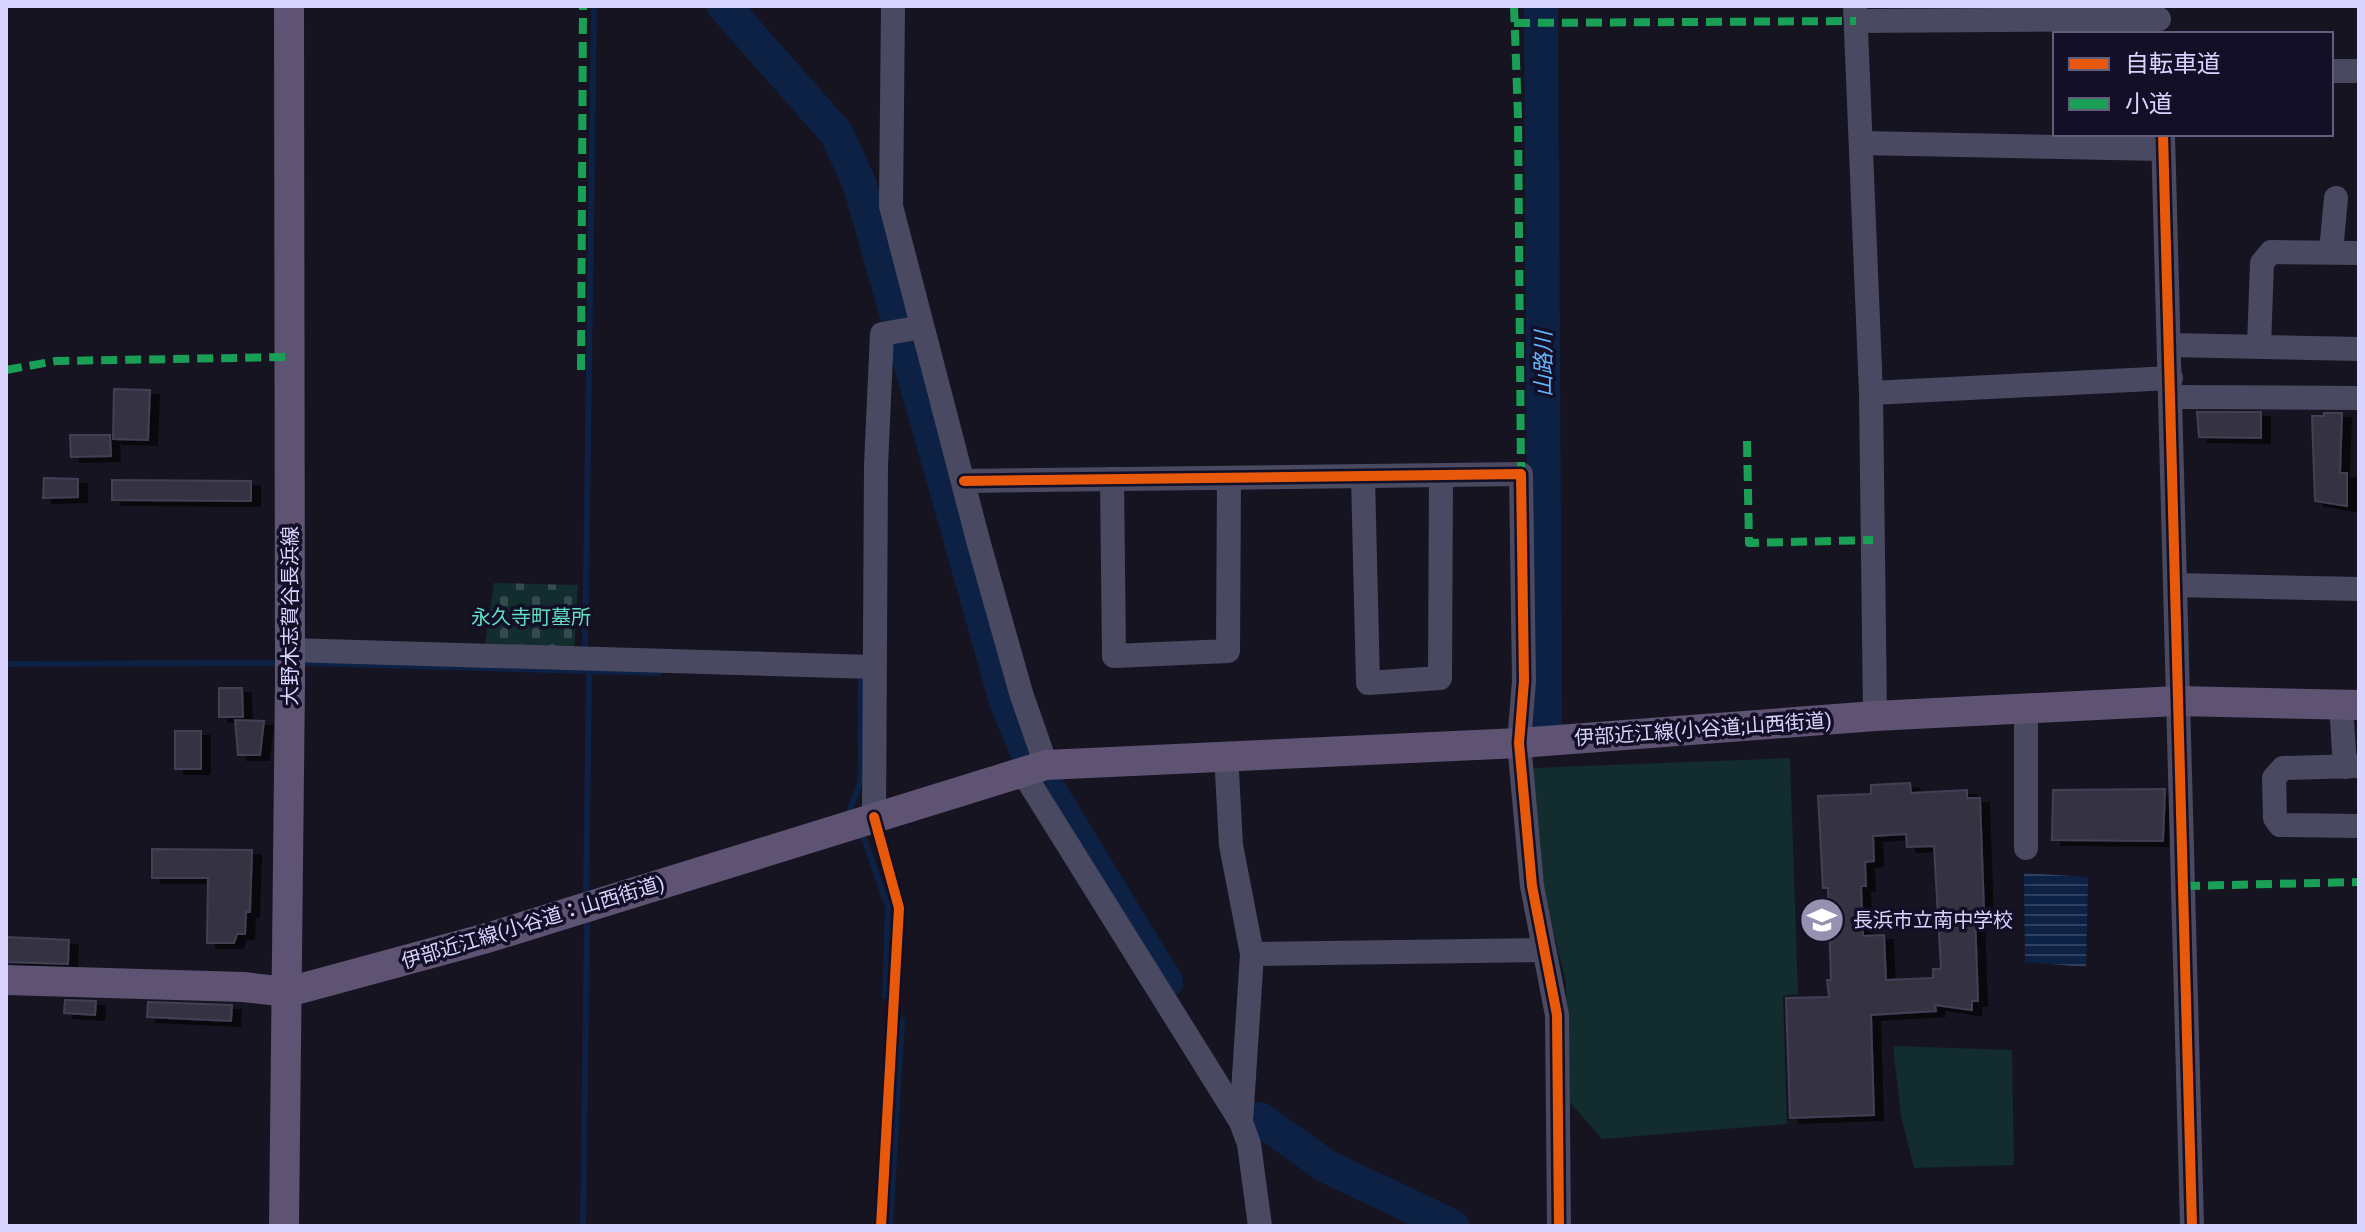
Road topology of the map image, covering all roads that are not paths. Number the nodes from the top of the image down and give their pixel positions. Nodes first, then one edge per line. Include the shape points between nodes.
1 (289, 6) edge
2 (893, 6) edge
3 (1855, 14) edge
4 (2159, 20) edge
5 (2333, 71) edge
6 (2359, 71) edge
7 (2163, 142) edge
8 (1861, 143) junction
9 (2336, 198) dead end
10 (2331, 251) junction
11 (2359, 253) edge
12 (922, 327) junction
13 (2170, 345) junction
14 (2259, 346) junction
15 (2359, 349) edge
16 (2171, 387) junction
17 (1871, 393) junction
18 (2359, 398) edge
19 (1441, 476) junction
20 (1363, 477) junction
21 (1229, 478) junction
22 (1112, 479) junction
23 (964, 481) junction
24 (2175, 585) junction
25 (2359, 589) edge
26 (290, 650) junction
27 (873, 667) junction
28 (2177, 701) junction
29 (2350, 704) edge
30 (2026, 711) junction
31 (1875, 716) junction
32 (1519, 743) junction
33 (1226, 754) junction
34 (2352, 766) edge
35 (1032, 769) junction
36 (861, 821) junction
37 (2359, 826) edge
38 (2026, 848) dead end
39 (1544, 950) junction
40 (1252, 954) junction
41 (6, 980) edge
42 (288, 992) junction
43 (1241, 1122) junction
44 (284, 1226) edge
45 (1260, 1226) edge
46 (1559, 1226) edge
47 (2192, 1226) edge

1 - 26 main road, 大野木志賀谷長浜線
2 - 12 street via 891,206
3 - 4 street
3 - 8 street
5 - 6 street
7 - 8 street
7 - 13 street
8 - 17 street
9 - 10 street
10 - 11 street
10 - 14 street via 2271,252 2262,263
12 - 23 street
12 - 27 street via 882,334
13 - 14 street
13 - 16 street
14 - 15 street
16 - 17 street
16 - 18 street
16 - 24 street
17 - 31 street
19 - 20 street
19 - 20 street via 1440,678 1368,683
19 - 32 street via 1521,474 1524,681
20 - 21 street
21 - 22 street
21 - 22 street via 1228,651 1114,656
22 - 23 street
23 - 35 street via 1021,693
24 - 25 street
24 - 28 street
26 - 27 street
26 - 42 main road, 大野木志賀谷長浜線
27 - 36 street
28 - 29 main road, 伊部近江線(小谷道;山西街道)
28 - 30 main road, 伊部近江線(小谷道;山西街道)
28 - 47 street
29 - 34 street
30 - 31 main road, 伊部近江線(小谷道;山西街道)
30 - 38 street
31 - 32 main road, 伊部近江線(小谷道;山西街道)
32 - 33 main road, 伊部近江線(小谷道;山西街道)
32 - 39 street via 1532,886
33 - 35 main road, 伊部近江線(小谷道;山西街道)
33 - 40 street via 1231,845
34 - 37 street via 2279,770 2274,778 2275,818 2285,827
35 - 36 main road, 伊部近江線(小谷道：山西街道)
35 - 43 street
36 - 42 main road, 伊部近江線(小谷道：山西街道) via 487,938
39 - 40 street
39 - 46 street via 1557,1015
40 - 43 street
41 - 42 main road, 伊部近江線(小谷道：山西街道)
42 - 44 main road, 大野木志賀谷長浜線
43 - 45 street

